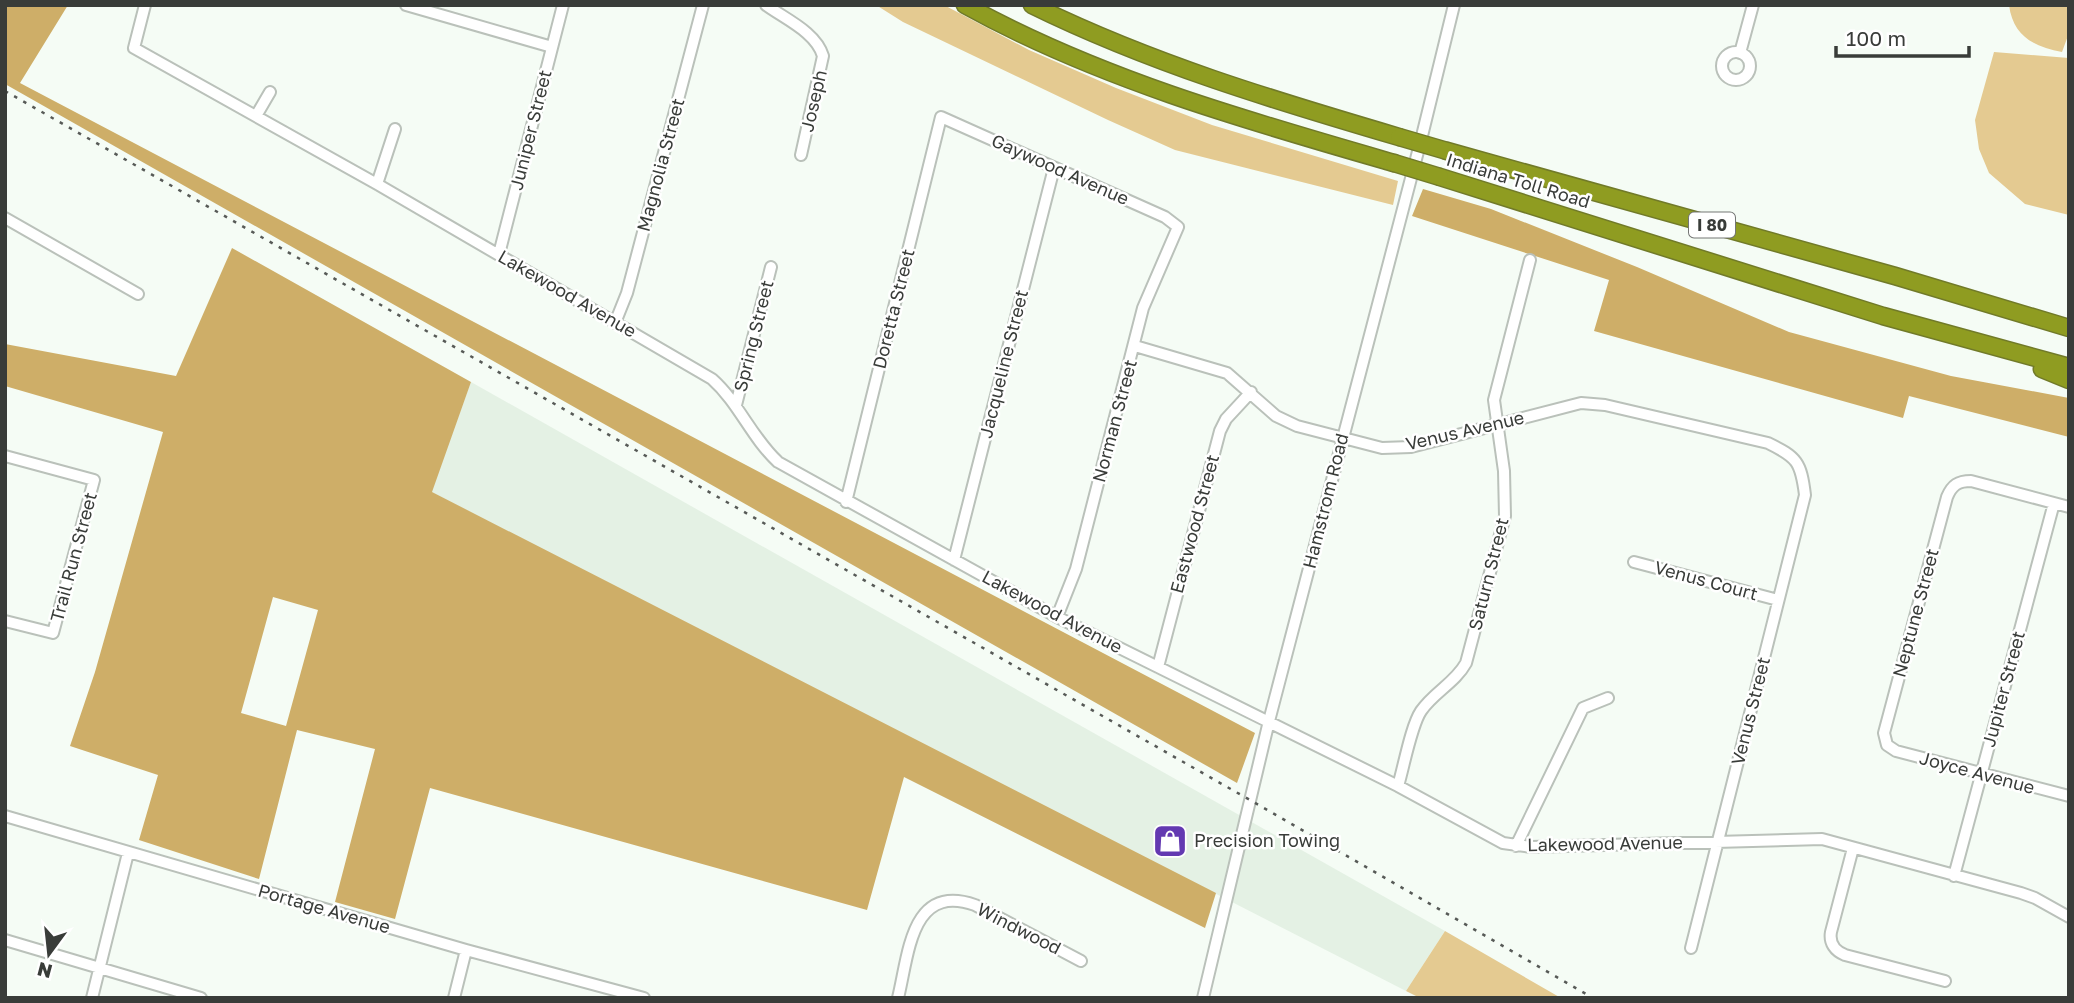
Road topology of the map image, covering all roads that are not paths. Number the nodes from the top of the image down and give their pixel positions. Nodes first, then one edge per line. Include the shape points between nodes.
1 (145, 5) edge
2 (406, 5) edge
3 (563, 5) edge
4 (703, 5) edge
5 (766, 5) edge
6 (965, 5) edge
7 (1032, 5) edge
8 (1454, 5) edge
9 (1754, 5) edge
10 (552, 47) junction
11 (1740, 53) dead end
12 (270, 92) dead end
13 (256, 116) junction
14 (941, 117) joint
15 (395, 130) dead end
16 (801, 155) dead end
17 (1054, 168) junction
18 (377, 184) junction
19 (5, 218) edge
20 (1178, 227) joint
21 (499, 254) junction
22 (1530, 260) dead end
23 (771, 267) dead end
24 (138, 294) dead end
25 (1978, 300) junction
26 (2069, 318) edge
27 (615, 323) junction
28 (2069, 328) edge
29 (1968, 340) junction
30 (1135, 346) junction
31 (2069, 367) edge
32 (2069, 380) edge
33 (1251, 392) junction
34 (736, 405) junction
35 (1496, 425) junction
36 (1342, 438) junction
37 (5, 456) edge
38 (1802, 473) joint
39 (846, 502) junction
40 (2054, 503) junction
41 (2069, 507) edge
42 (954, 560) junction
43 (1634, 562) dead end
44 (1778, 600) junction
45 (1057, 617) junction
46 (5, 621) edge
47 (1158, 667) junction
48 (1608, 698) dead end
49 (1269, 721) junction
50 (1887, 745) joint
51 (1982, 775) junction
52 (1398, 786) junction
53 (2069, 796) edge
54 (5, 816) edge
55 (1719, 841) junction
56 (1516, 846) junction
57 (1853, 848) junction
58 (128, 853) junction
59 (1954, 876) junction
60 (2069, 917) edge
61 (5, 940) edge
62 (1691, 948) dead end
63 (466, 950) junction
64 (1082, 961) dead end
65 (99, 968) junction
66 (1945, 981) dead end
67 (92, 998) edge
68 (201, 998) edge
69 (454, 998) edge
70 (644, 998) edge
71 (898, 998) edge
72 (1203, 998) edge

1 - 13 street, Lakewood Avenue via 134,48
2 - 10 street
3 - 10 street, Juniper Street
4 - 27 street, Magnolia Street via 627,293
5 - 16 street, Joseph via 821,47 823,64
6 - 29 highway, Indiana Toll Road / I 80, bridge via 1081,60 1224,113
7 - 25 highway, Indiana Toll Road / I 80, bridge via 1148,57 1221,83
8 - 36 street, Hamstrom Road
9 - 11 street
10 - 21 street, Juniper Street
12 - 13 street
13 - 18 street, Lakewood Avenue
14 - 17 street, Gaywood Avenue
14 - 39 street, Doretta Street
15 - 18 street
17 - 20 street, Gaywood Avenue
17 - 42 street, Jacqueline Street
18 - 21 street, Lakewood Avenue
19 - 24 street
20 - 30 street, Norman Street via 1143,308
21 - 27 street, Lakewood Avenue
22 - 35 street, Saturn Street via 1494,400
23 - 34 street, Spring Street
25 - 26 highway
25 - 28 highway, Indiana Toll Road / I 80
27 - 34 street, Lakewood Avenue via 712,379
29 - 31 highway, Indiana Toll Road / I 80
29 - 32 highway
30 - 33 street, Venus Avenue via 1220,370
30 - 45 street, Norman Street via 1076,569
33 - 36 street, Venus Avenue via 1286,422
33 - 47 street, Eastwood Street via 1220,430
34 - 39 street, Lakewood Avenue via 763,448 778,462
35 - 36 street, Venus Avenue via 1411,446 1382,448
35 - 38 street, Venus Avenue via 1581,403 1605,405 1768,443 1790,454
35 - 52 street, Saturn Street via 1505,516 1466,663 1459,676 1419,713
36 - 49 street, Hamstrom Road
37 - 46 street, Trail Run Street via 94,480 53,633
38 - 44 street, Venus Street via 1805,495
39 - 42 street, Lakewood Avenue
40 - 41 street
40 - 50 street, Neptune Street via 1971,481 1955,484 1947,496 1884,733
40 - 51 street, Jupiter Street
42 - 45 street, Lakewood Avenue
43 - 44 street, Venus Court
44 - 55 street, Venus Street
45 - 47 street, Lakewood Avenue
47 - 49 street, Lakewood Avenue
48 - 56 street via 1583,708
49 - 52 street, Lakewood Avenue
49 - 72 street, Hamstrom Road
50 - 51 street, Joyce Avenue
51 - 53 street, Joyce Avenue
51 - 59 street, Jupiter Street
52 - 56 street, Lakewood Avenue
54 - 58 street, Portage Avenue
55 - 56 street, Lakewood Avenue
55 - 57 street, Lakewood Avenue via 1810,838
55 - 62 street, Venus Street
57 - 59 street, Lakewood Avenue
57 - 66 street via 1831,932 1834,948 1845,955
58 - 63 street, Portage Avenue
58 - 65 street
59 - 60 street, Lakewood Avenue via 2035,898
61 - 65 street
63 - 69 street
63 - 70 street, Portage Avenue
64 - 71 street, Windwood via 975,905 944,900 932,905 916,926
65 - 67 street
65 - 68 street

